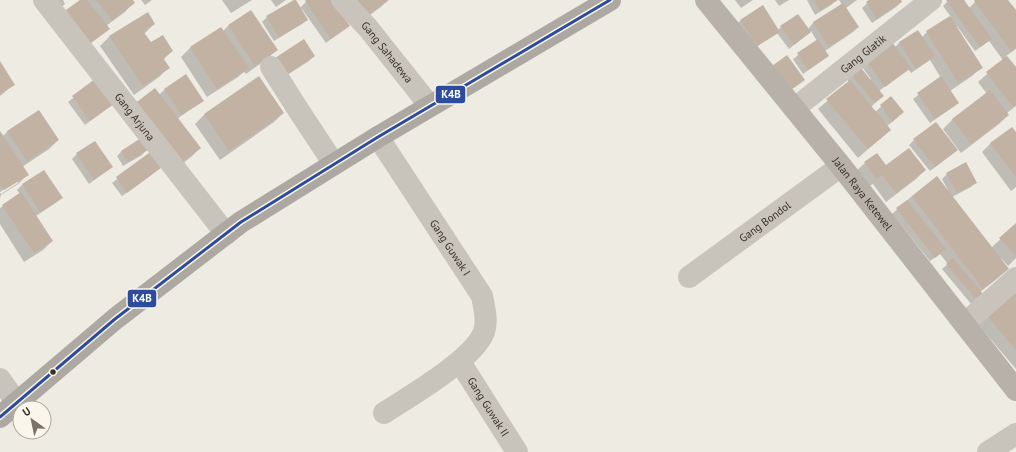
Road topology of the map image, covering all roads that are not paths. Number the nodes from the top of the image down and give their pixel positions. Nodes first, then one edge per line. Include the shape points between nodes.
1 (44, 0) edge
2 (342, 0) edge
3 (610, 0) edge
4 (706, 0) edge
5 (931, 0) edge
6 (271, 67) dead end
7 (430, 106) junction
8 (795, 108) junction
9 (378, 137) junction
10 (334, 164) junction
11 (841, 166) junction
12 (226, 234) junction
13 (689, 277) dead end
14 (1016, 278) edge
15 (964, 324) junction
16 (460, 362) junction
17 (0, 379) edge
18 (1016, 390) edge
19 (16, 400) edge
20 (19, 400) edge
21 (12, 406) edge
22 (384, 413) dead end
23 (0, 417) edge
24 (1016, 434) edge
25 (517, 452) edge
26 (988, 452) edge

1 - 12 street, Gang Arjuna
2 - 7 street, Gang Sahadewa via 368,28
3 - 7 highway
4 - 8 main road, Jalan Raya Ketewel
5 - 8 street, Gang Glatik
6 - 10 street
7 - 9 highway
8 - 11 main road, Jalan Raya Ketewel
9 - 10 highway
9 - 16 street, Gang Guwak I via 482,296 486,320 484,332
10 - 12 highway
11 - 13 street, Gang Bondol
11 - 15 main road, Jalan Raya Ketewel
12 - 20 highway via 116,319
14 - 15 street
15 - 18 main road, Jalan Raya Ketewel
16 - 22 street, Gang Guwak I
16 - 25 street, Gang Guwak II
17 - 19 street
21 - 23 highway
24 - 26 street

